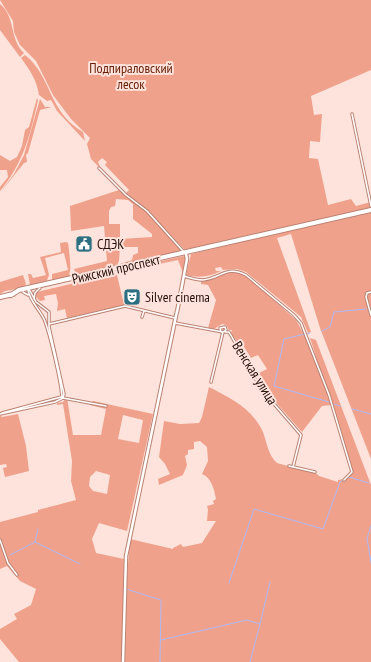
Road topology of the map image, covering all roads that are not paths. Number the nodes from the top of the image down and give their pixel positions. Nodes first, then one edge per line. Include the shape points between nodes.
1 (352, 114) dead end
2 (100, 168) dead end
3 (371, 206) edge
4 (371, 210) edge
5 (186, 254) junction
6 (184, 276) junction
7 (47, 285) junction
8 (40, 288) junction
9 (28, 291) junction
10 (371, 292) edge
11 (0, 297) edge
12 (30, 297) junction
13 (35, 301) junction
14 (45, 309) junction
15 (144, 311) junction
16 (177, 311) junction
17 (41, 313) junction
18 (371, 315) edge
19 (48, 316) junction
20 (43, 317) junction
21 (142, 317) dead end
22 (175, 318) junction
23 (175, 323) junction
24 (49, 324) junction
25 (223, 332) junction
26 (211, 382) dead end
27 (62, 397) junction
28 (106, 406) dead end
29 (1, 413) edge
30 (290, 466) dead end
31 (293, 467) junction
32 (315, 472) dead end
33 (344, 480) dead end
34 (0, 540) edge
35 (17, 575) dead end
36 (123, 662) edge

1 - 3 street
2 - 5 street via 126,195 148,211
4 - 5 highway, Рижский проспект
5 - 6 street
5 - 7 highway, Рижский проспект
6 - 16 street
6 - 33 street via 203,280 229,271 240,272 301,323 329,395 352,472
7 - 8 highway, Рижский проспект
7 - 9 highway, Рижский проспект
8 - 9 highway, Рижский проспект
8 - 13 street via 34,293
9 - 11 highway, Рижский проспект
9 - 12 street
9 - 12 street
9 - 13 street
10 - 18 street via 366,297
12 - 17 street
13 - 14 street
14 - 17 street
14 - 19 street via 49,311
15 - 21 street
15 - 22 street
15 - 24 street via 126,306
16 - 22 street
16 - 23 street
17 - 20 street
19 - 20 street
19 - 24 street
20 - 27 street
22 - 23 street
23 - 25 street
23 - 36 street via 126,556
24 - 27 street via 64,394
25 - 26 street, Венская улица
25 - 31 street, Венская улица via 229,332 262,390 301,435
27 - 28 street
27 - 29 street via 56,401
30 - 31 street
31 - 32 street
34 - 35 street via 8,563

